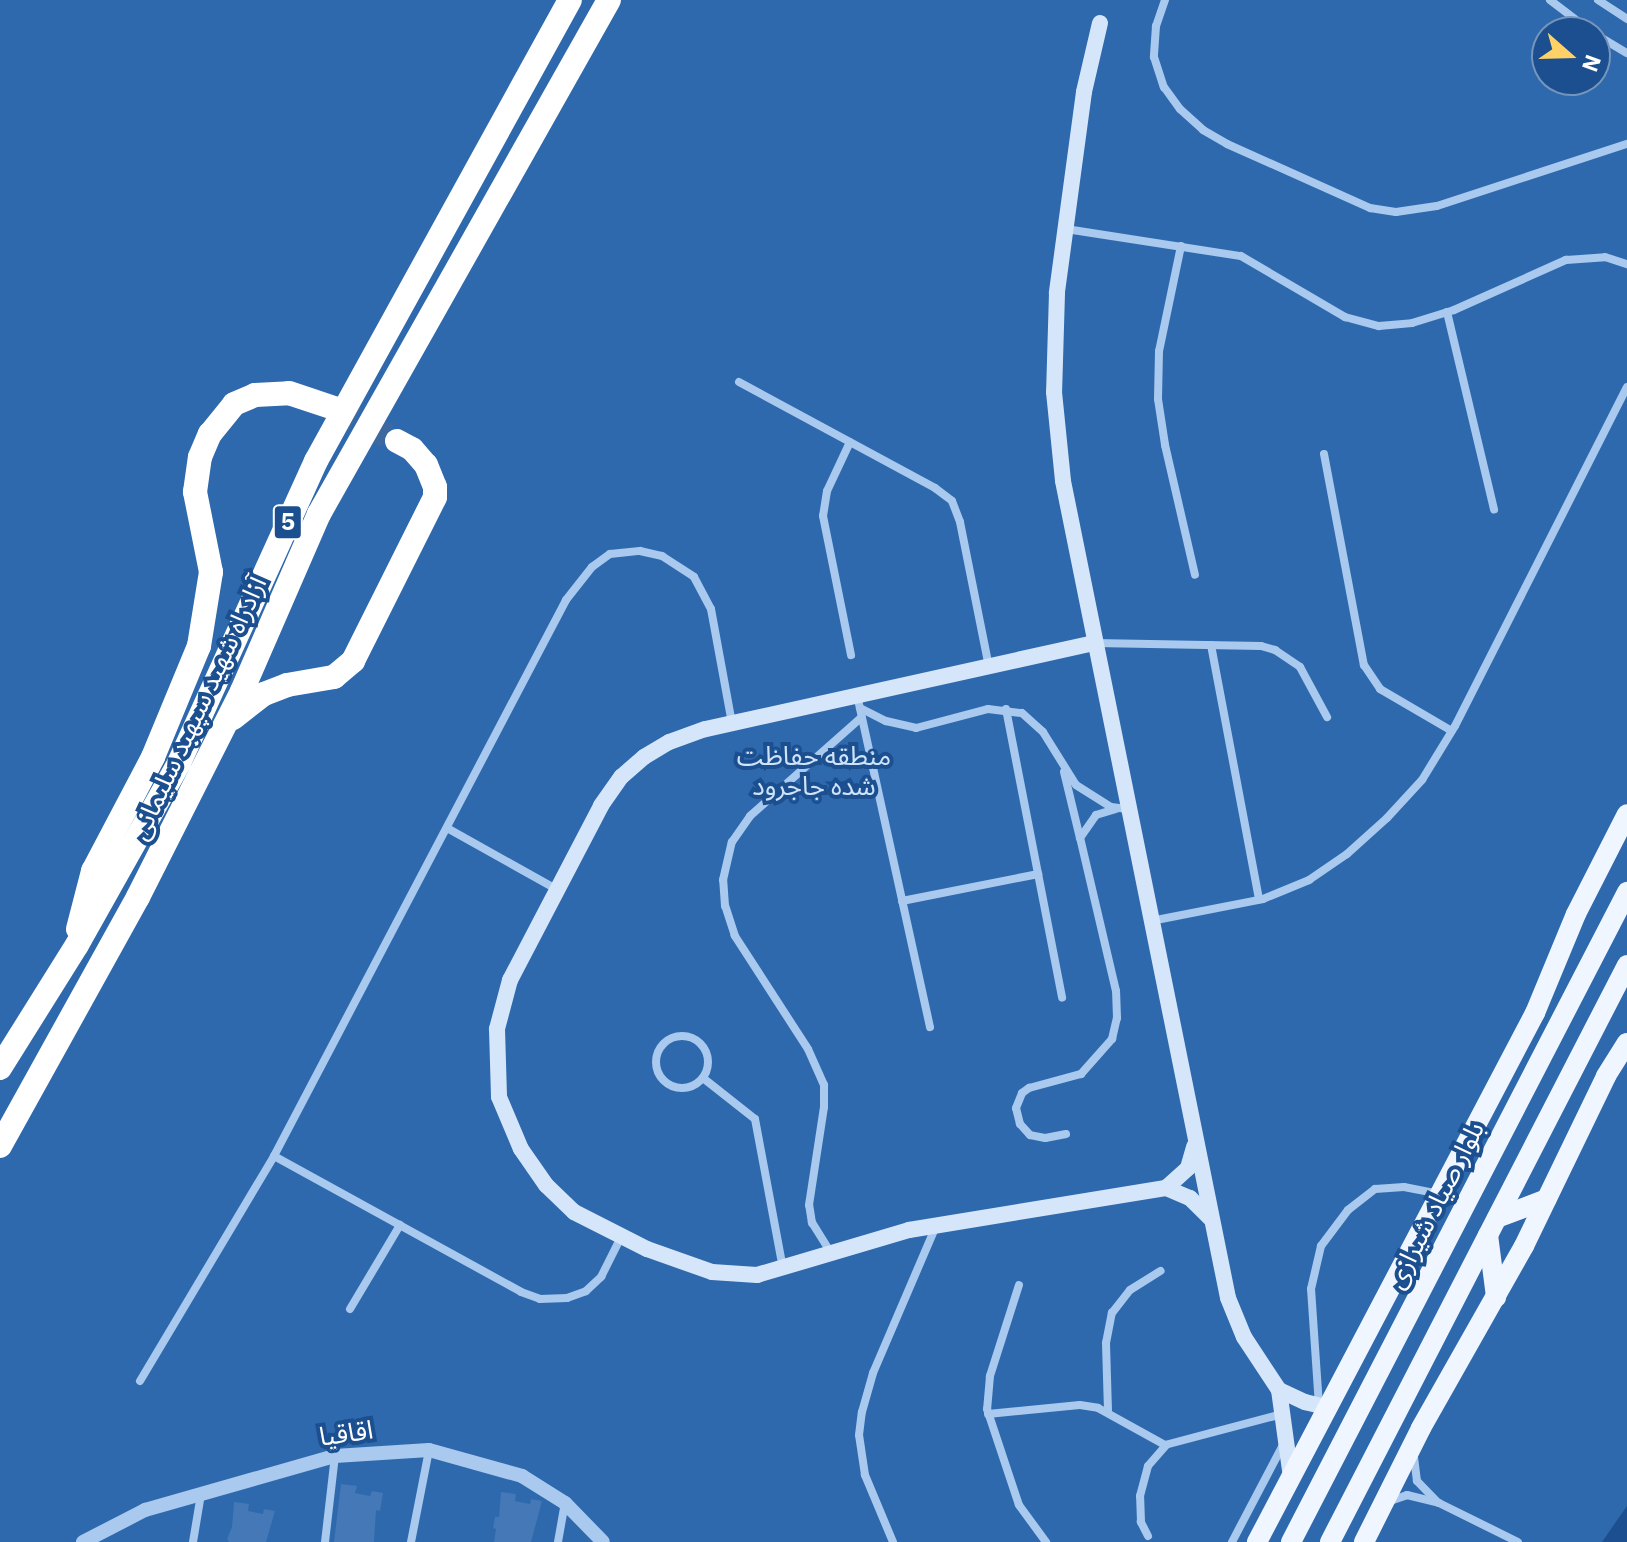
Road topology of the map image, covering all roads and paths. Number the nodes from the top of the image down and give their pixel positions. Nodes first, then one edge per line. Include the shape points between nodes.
1 (570, 0) edge
2 (609, 0) edge
3 (1165, 0) edge
4 (1550, 0) edge
5 (1598, 0) edge
6 (1571, 16) edge
7 (1627, 19) edge
8 (1100, 23) dead end
9 (1627, 144) edge
10 (1066, 229) junction
11 (1181, 246) junction
12 (1627, 264) edge
13 (1447, 312) junction
14 (739, 382) dead end
15 (1627, 387) edge
16 (334, 408) tunnel mouth
17 (397, 441) tunnel mouth
18 (850, 442) junction
19 (1324, 454) dead end
20 (1494, 509) dead end
21 (1195, 575) dead end
22 (1094, 643) junction
23 (1211, 645) junction
24 (851, 655) dead end
25 (989, 667) junction
26 (860, 707) junction
27 (1006, 709) junction
28 (1327, 717) dead end
29 (732, 723) junction
30 (223, 728) junction
31 (1452, 731) junction
32 (1062, 763) junction
33 (1123, 809) junction
34 (1627, 814) edge
35 (447, 828) junction
36 (1080, 838) junction
37 (1038, 874) junction
38 (556, 889) junction
39 (1627, 892) edge
40 (1259, 900) junction
41 (902, 901) junction
42 (1151, 921) junction
43 (77, 945) junction
44 (1627, 965) edge
45 (1062, 998) dead end
46 (930, 1027) dead end
47 (1627, 1043) edge
48 (7, 1058) edge
49 (703, 1078) junction
50 (1066, 1134) dead end
51 (1196, 1141) junction
52 (0, 1146) edge
53 (274, 1156) junction
54 (1451, 1173) junction
55 (1474, 1185) junction
56 (1166, 1188) junction
57 (1440, 1194) junction
58 (1547, 1199) junction
59 (1211, 1219) junction
60 (400, 1225) junction
61 (937, 1226) junction
62 (1493, 1226) junction
63 (621, 1237) junction
64 (832, 1254) junction
65 (783, 1268) junction
66 (1161, 1271) dead end
67 (1019, 1285) dead end
68 (1496, 1297) junction
69 (350, 1309) dead end
70 (140, 1381) dead end
71 (1279, 1390) junction
72 (1324, 1407) junction
73 (1108, 1411) junction
74 (988, 1414) junction
75 (1283, 1414) junction
76 (1417, 1436) junction
77 (1286, 1439) junction
78 (1166, 1445) junction
79 (429, 1450) junction
80 (335, 1456) junction
81 (1291, 1478) junction
82 (201, 1494) junction
83 (565, 1503) junction
84 (1439, 1503) junction
85 (1380, 1510) junction
86 (1148, 1536) dead end
87 (83, 1542) edge
88 (193, 1542) edge
89 (325, 1542) edge
90 (411, 1542) edge
91 (558, 1542) edge
92 (603, 1542) edge
93 (893, 1542) edge
94 (1046, 1542) edge
95 (1232, 1542) edge
96 (1257, 1542) edge
97 (1291, 1542) edge
98 (1330, 1542) edge
99 (1364, 1542) edge
100 (1518, 1542) edge

1 - 43 highway, آزادراه شهید سپهبد سلیمانی / 5 via 316,461 179,763
2 - 30 highway, آزادراه شهید سپهبد سلیمانی / 5 via 319,514
3 - 9 street via 1154,57 1164,87 1180,109 1227,144 1370,208 1396,212 1437,206
4 - 6 street
5 - 7 street
8 - 10 main road via 1084,92
10 - 11 street
10 - 22 main road via 1054,334 1054,392 1068,516
11 - 13 street via 1241,256 1368,325 1394,326
11 - 21 street via 1159,351 1158,399
12 - 13 street via 1592,256 1566,260
13 - 20 street
14 - 18 street
15 - 31 street
16 - 43 highway via 289,393 255,395 234,404 205,445 195,492 211,572 199,646 153,757 93,871
17 - 30 highway via 426,465 435,497 353,661 334,677 264,694
18 - 24 street via 827,491 823,516
18 - 25 street via 952,501
19 - 31 street via 1364,665 1380,689
22 - 23 street
22 - 25 main road
22 - 33 main road
23 - 28 street via 1261,646 1290,658 1309,679
23 - 40 street
25 - 26 main road
26 - 27 street via 916,728 975,711
26 - 29 main road
26 - 41 street
26 - 64 street via 750,816 732,842 723,880 735,936 808,1049 824,1085 809,1205 812,1223
27 - 32 street via 1037,724
27 - 37 street
29 - 35 street via 711,609 701,586 686,569 662,556 640,551 610,554 592,567 566,600
29 - 38 main road via 669,742 621,777
30 - 52 highway, آزادراه شهید سپهبد سلیمانی / 5 via 138,897
31 - 40 street via 1422,780 1347,854 1309,880
32 - 33 street via 1083,791
32 - 36 street
33 - 36 street via 1096,815
33 - 42 main road
34 - 54 main road via 1576,914 1535,1013
35 - 38 street
35 - 53 street
36 - 50 street via 1116,991 1117,1018 1108,1048 1081,1074 1029,1088 1016,1108 1030,1135
37 - 41 street
37 - 45 street
38 - 63 main road via 503,997 496,1050 499,1097 515,1141 546,1185 574,1212
39 - 55 main road, بلوار صیاد شیرازی
40 - 42 street
41 - 46 street
42 - 51 main road
43 - 48 highway, آزادراه شهید سپهبد سلیمانی / 5
44 - 62 main road
47 - 58 main road
49 - 49 street via 708,1060 701,1044 686,1036 663,1043 655,1058 663,1081 688,1088
49 - 65 street via 755,1119
51 - 56 main road via 1188,1168
51 - 59 main road
53 - 60 street
53 - 70 street
54 - 55 main road
54 - 57 main road
55 - 97 main road, بلوار صیاد شیرازی
56 - 59 main road via 1190,1198
56 - 61 main road
57 - 72 main road
57 - 72 street via 1404,1187 1375,1189 1348,1210 1321,1246 1311,1289
58 - 62 main road
58 - 68 main road
59 - 71 main road via 1235,1319
60 - 63 street via 521,1292 550,1300 577,1295 595,1283
60 - 69 street
61 - 64 main road
61 - 93 street via 879,1359 862,1412 859,1435 865,1475
62 - 68 main road
62 - 98 main road
63 - 65 main road via 712,1272 757,1275
64 - 65 main road
66 - 73 street via 1130,1290 1106,1328
67 - 74 street via 990,1376
68 - 76 main road
71 - 72 main road
71 - 75 main road
72 - 81 main road
73 - 74 street via 1080,1405
73 - 78 street
74 - 94 street via 1019,1505
75 - 77 main road
75 - 78 street
76 - 84 street via 1417,1481
76 - 85 main road
77 - 81 main road
77 - 95 street
78 - 86 street via 1148,1466 1140,1496 1141,1522
79 - 80 street, اقاقیا
79 - 83 street, اقاقیا via 522,1476
79 - 90 street
80 - 82 street, اقاقیا
80 - 89 street
81 - 96 main road
82 - 87 street, اقاقیا via 145,1510
82 - 88 street
83 - 91 street
83 - 92 street, اقاقیا
84 - 85 street via 1407,1495 1393,1498
84 - 100 street
85 - 99 main road

